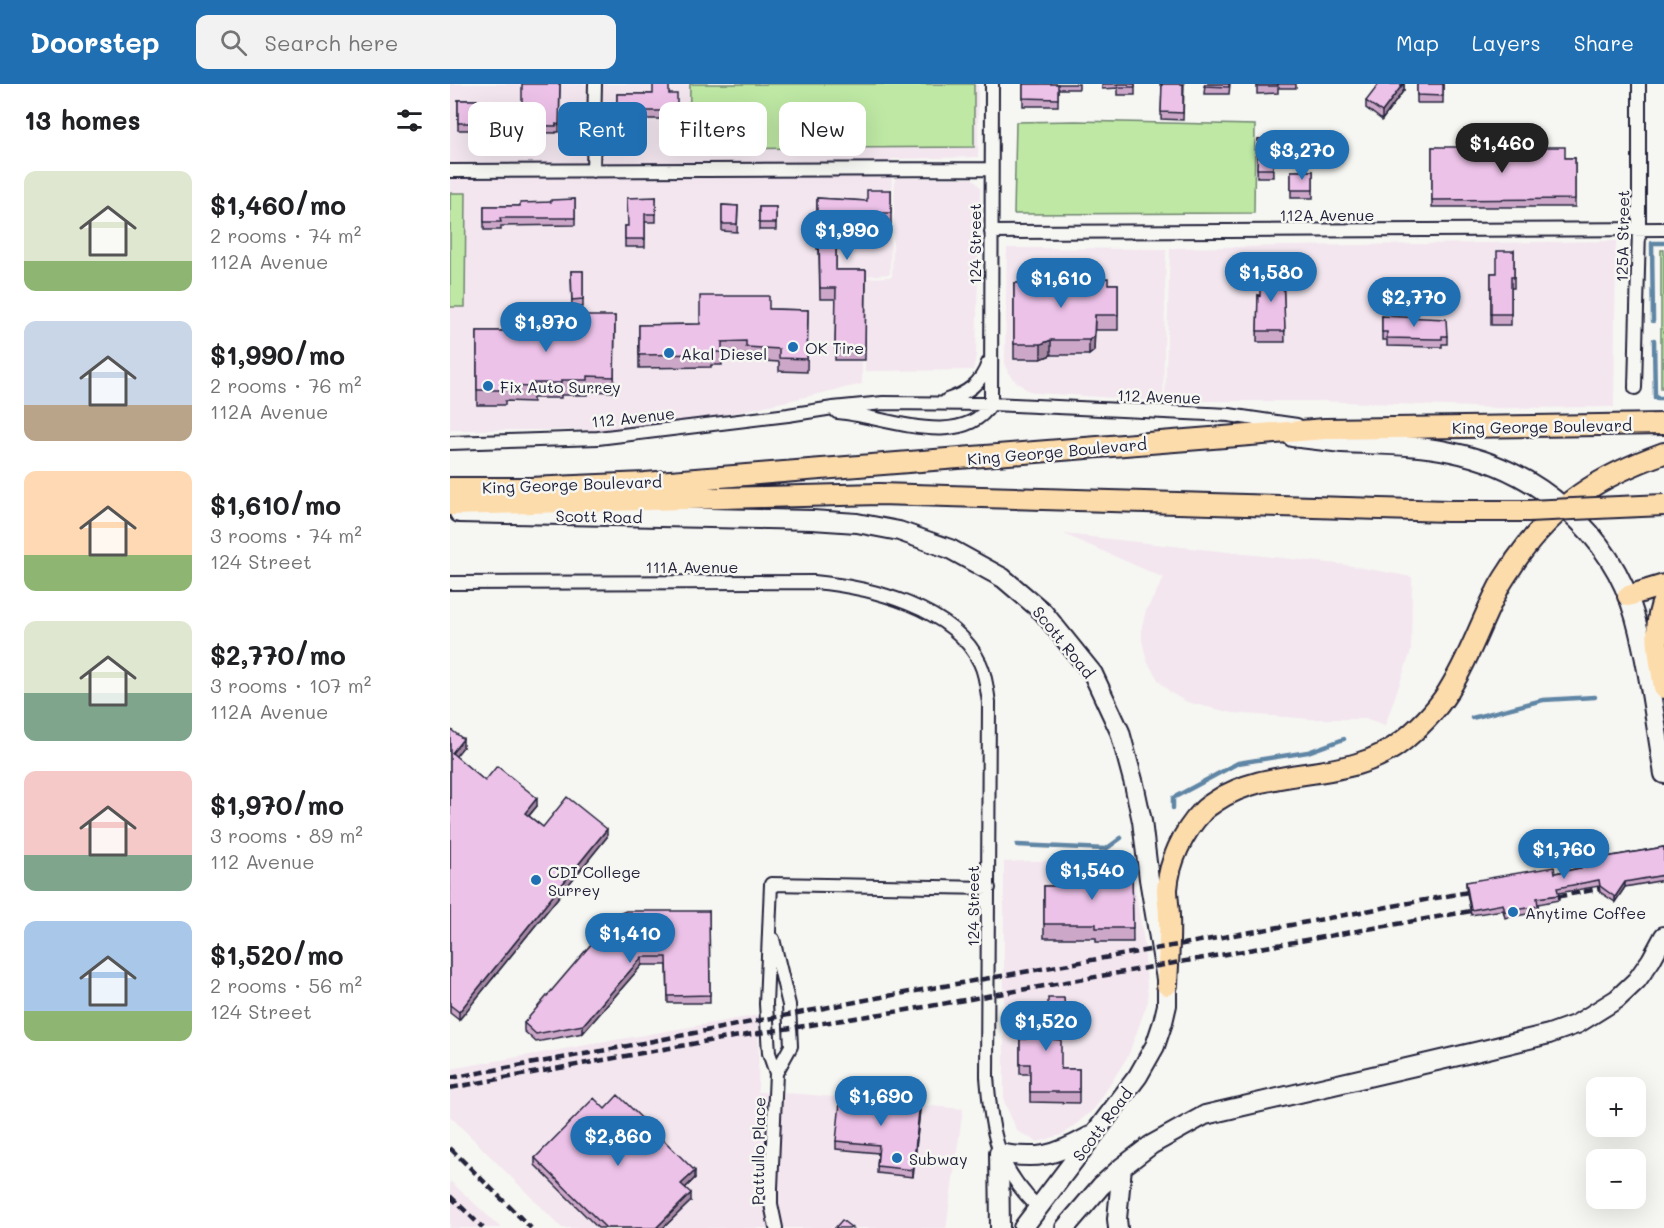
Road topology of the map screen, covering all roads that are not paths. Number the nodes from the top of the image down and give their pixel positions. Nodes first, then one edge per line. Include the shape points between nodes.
1 (595, 84) edge
2 (992, 84) edge
3 (1639, 84) edge
4 (991, 169) junction
5 (450, 171) edge
6 (593, 171) junction
7 (1664, 229) edge
8 (1638, 230) junction
9 (991, 232) junction
10 (990, 351) junction
11 (1635, 388) dead end
12 (934, 403) junction
13 (990, 404) junction
14 (818, 411) junction
15 (1664, 424) edge
16 (1325, 429) junction
17 (1269, 434) junction
18 (450, 443) edge
19 (1664, 453) edge
20 (450, 488) edge
21 (450, 505) edge
22 (1664, 505) edge
23 (1564, 506) junction
24 (450, 513) edge
25 (450, 583) edge
26 (1664, 585) edge
27 (1628, 596) junction
28 (1664, 599) edge
29 (928, 613) joint
30 (1664, 688) edge
31 (1664, 774) edge
32 (988, 888) junction
33 (769, 923) junction
34 (1664, 936) edge
35 (1167, 985) junction
36 (776, 1073) junction
37 (1095, 1134) junction
38 (999, 1153) junction
39 (1122, 1167) junction
40 (1039, 1208) junction
41 (776, 1228) edge
42 (1000, 1228) edge
43 (1023, 1228) edge
44 (1063, 1228) edge
45 (1118, 1228) edge

1 - 6 street
2 - 4 street, 124 Street
3 - 8 street, 125A Street
4 - 6 street
4 - 9 street, 124 Street
5 - 6 street
7 - 8 street, 112A Avenue
8 - 9 street, 112A Avenue
8 - 11 street, 125A Street
9 - 10 street, 124 Street
10 - 12 street via 985,371 972,388
10 - 13 street, 124 Street
12 - 13 street, 112 Avenue
12 - 14 street, 112 Avenue via 865,404
13 - 14 street, 112 Avenue via 968,422 939,429
13 - 16 street, 112 Avenue via 1228,415
14 - 18 street, 112 Avenue via 598,438
15 - 16 main road, King George Boulevard
16 - 17 main road, King George Boulevard
17 - 20 main road, King George Boulevard via 645,483
17 - 23 main road via 1449,451 1517,474
19 - 23 main road via 1600,480
21 - 22 main road, King George Boulevard, bridge via 879,494 1448,511
23 - 27 main road via 1587,529
23 - 35 main road via 1531,539 1502,581 1452,686 1404,740 1374,759 1351,767 1248,786 1203,810 1174,857 1167,889
24 - 35 main road, Scott Road via 857,523 899,531 950,549 1003,578 1043,612 1093,674 1120,732 1142,821
25 - 29 street, 111A Avenue via 814,582 860,588
26 - 27 main road
27 - 31 main road
28 - 30 main road via 1657,633
29 - 32 street, 124 Street via 957,633 970,648 981,663 986,683
32 - 33 street, Pattullo Place via 771,884
32 - 38 street, 124 Street via 987,1077
33 - 36 street, Pattullo Place via 766,1004 769,1053
33 - 36 street, Pattullo Place via 789,1005 791,1046
34 - 39 main road via 1652,960 1630,986 1577,1024 1488,1049 1205,1115 1151,1145
35 - 37 main road, Scott Road via 1165,1014 1155,1046
36 - 41 street, Pattullo Place via 771,1188
37 - 38 main road via 1037,1158
37 - 40 main road, Scott Road
38 - 40 street, 124 Street via 1021,1192
38 - 42 main road
39 - 44 main road
39 - 45 main road
40 - 43 main road, Scott Road
40 - 44 main road

